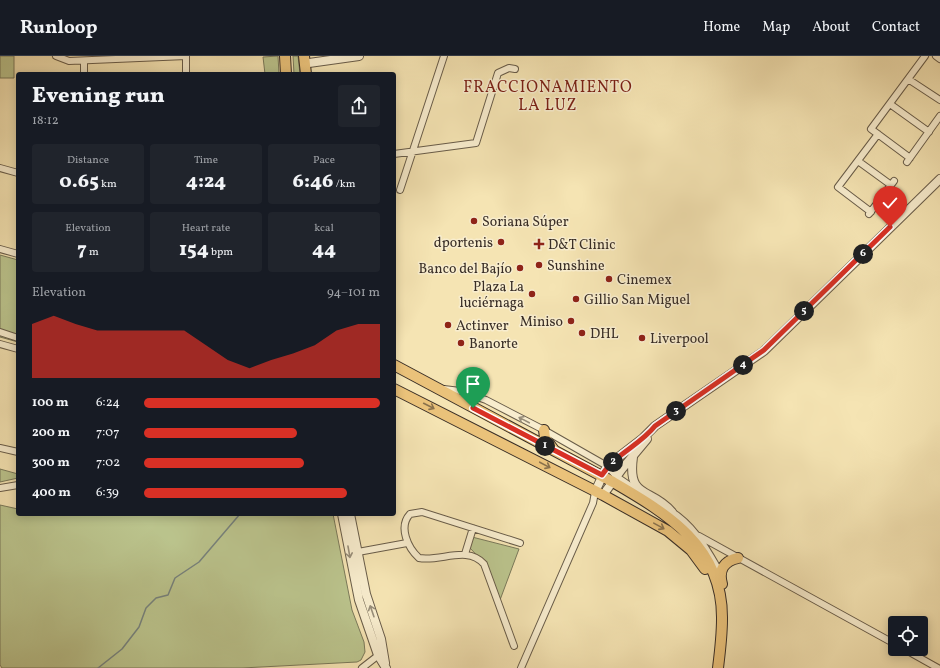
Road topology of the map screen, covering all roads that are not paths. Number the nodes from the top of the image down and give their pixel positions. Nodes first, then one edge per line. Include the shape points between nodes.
1 (56, 56) edge
2 (186, 56) edge
3 (285, 56) edge
4 (359, 56) edge
5 (444, 56) edge
6 (925, 56) edge
7 (936, 56) edge
8 (307, 58) edge
9 (940, 59) edge
10 (84, 61) junction
11 (515, 69) dead end
12 (84, 72) edge
13 (186, 72) edge
14 (286, 72) edge
15 (306, 72) edge
16 (309, 72) edge
17 (908, 79) junction
18 (940, 100) edge
19 (890, 104) junction
20 (940, 116) edge
21 (928, 132) junction
22 (878, 134) junction
23 (412, 152) junction
24 (396, 154) edge
25 (858, 161) junction
26 (0, 168) edge
27 (16, 172) edge
28 (940, 179) edge
29 (400, 190) dead end
30 (0, 249) edge
31 (16, 253) edge
32 (0, 332) edge
33 (16, 337) edge
34 (0, 344) edge
35 (16, 348) edge
36 (399, 372) edge
37 (437, 388) junction
38 (396, 389) edge
39 (655, 426) junction
40 (544, 430) junction
41 (0, 448) edge
42 (16, 452) edge
43 (555, 452) junction
44 (633, 456) junction
45 (604, 471) junction
46 (615, 479) junction
47 (16, 485) edge
48 (0, 488) edge
49 (599, 494) junction
50 (672, 512) junction
51 (342, 516) edge
52 (350, 516) edge
53 (473, 528) junction
54 (698, 535) junction
55 (407, 543) junction
56 (520, 543) dead end
57 (358, 552) junction
58 (465, 554) junction
59 (738, 558) junction
60 (720, 572) junction
61 (888, 640) edge
62 (514, 646) dead end
63 (381, 654) junction
64 (917, 656) edge
65 (386, 666) edge
66 (717, 667) edge
67 (362, 668) edge
68 (521, 668) edge
69 (938, 668) edge

1 - 10 street via 69,61
2 - 10 street
2 - 13 street
3 - 14 main road
4 - 8 street
5 - 23 street
6 - 17 street
7 - 9 street
8 - 15 main road
8 - 16 street
10 - 12 street
11 - 23 street via 509,68 498,73 476,143
17 - 18 street
17 - 19 street
19 - 21 street
19 - 22 street via 871,129
20 - 21 street
21 - 22 street via 908,160
22 - 25 street
23 - 24 street
23 - 29 street
25 - 25 street via 838,187 869,213 893,183
26 - 27 street
28 - 39 street via 764,350
30 - 31 street
32 - 33 street
34 - 35 street
36 - 37 main road
40 -> 37 street via 486,400 460,391
37 - 43 main road
38 -> 49 main road
39 - 44 street via 648,439
39 - 45 street
40 - 43 main road via 545,438
40 - 45 street
41 - 42 street
43 - 45 main road
44 - 46 street
44 - 50 street via 631,476 637,488
45 - 46 main road
45 - 49 street
46 - 49 street
46 - 50 street
46 - 66 main road via 667,515 700,547 714,574 720,596 722,618
47 - 48 street
49 -> 66 main road via 668,531 701,562 717,598
49 - 68 street via 593,502
50 - 54 street
51 -> 63 street via 359,600
52 - 57 street
53 - 55 street via 415,512 406,518
53 - 56 street
53 - 58 street
54 - 59 street
54 - 60 street
55 - 57 street
55 - 58 street via 419,558
63 -> 57 street
58 - 62 street via 478,557 484,564
59 - 60 main road via 727,562
59 - 61 street
60 - 66 main road via 728,629 723,658
63 - 65 street
63 - 67 street
64 - 69 street

